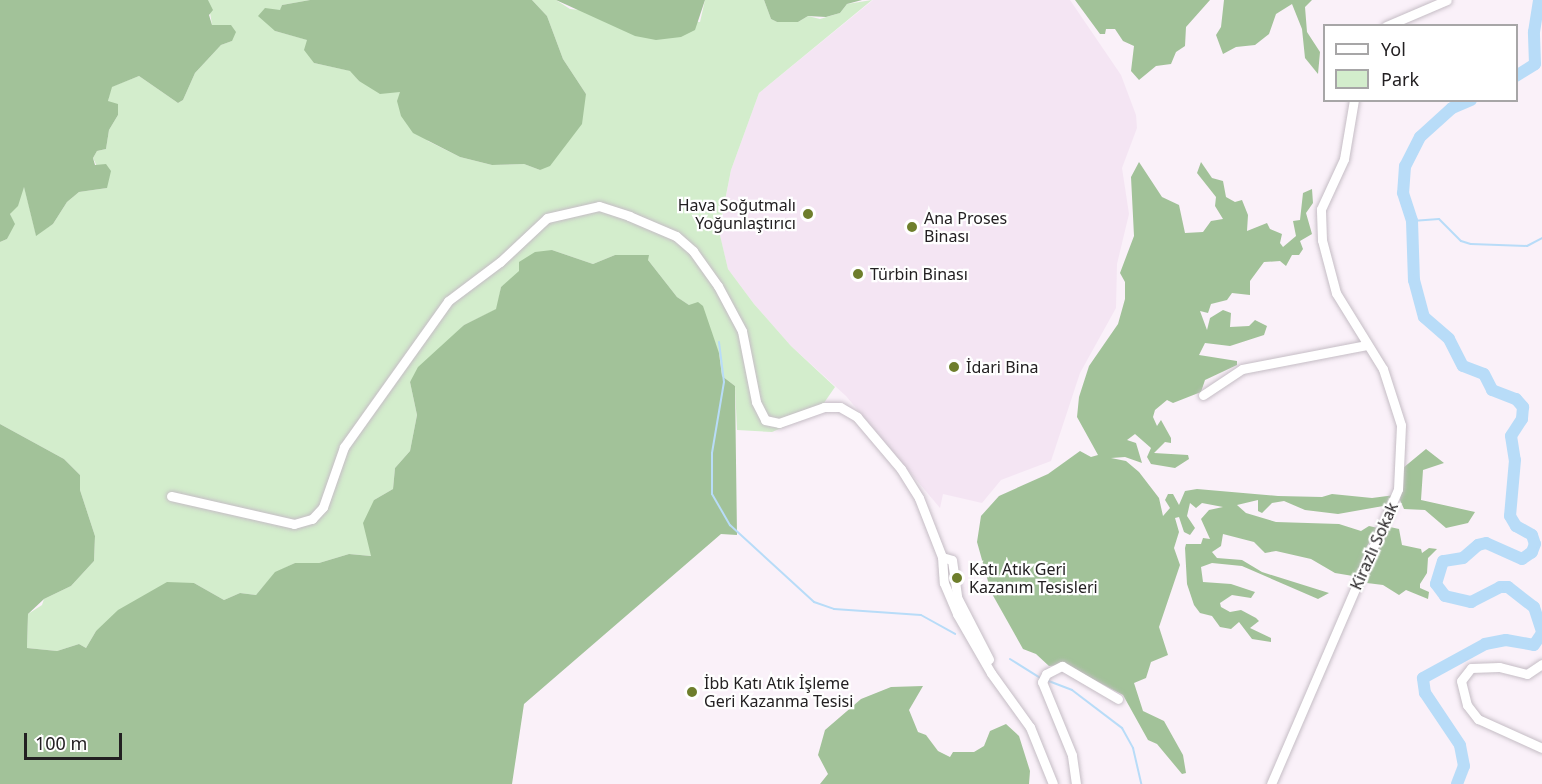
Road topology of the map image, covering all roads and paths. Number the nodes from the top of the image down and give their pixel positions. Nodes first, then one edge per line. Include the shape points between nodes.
1 (1447, 0) edge
2 (1391, 24) edge
3 (1354, 102) edge
4 (1367, 345) junction
5 (1203, 395) dead end
6 (171, 496) dead end
7 (1542, 664) edge
8 (1118, 699) dead end
9 (1542, 748) edge
10 (1053, 784) edge
11 (1076, 784) edge
12 (1271, 784) edge

1 - 2 street
3 - 4 street, Kirazlı Sokak via 1344,159 1321,209 1322,240 1336,293
4 - 5 street via 1242,369
4 - 12 street, Kirazlı Sokak via 1383,369 1401,425 1397,496
6 - 10 street via 294,524 312,519 323,507 344,447 437,313 500,262 542,221 556,214 599,207 668,231 693,251 718,286 742,331 756,402 765,420 778,423 833,406 857,417 911,484 942,557 944,583 953,606 1033,733
7 - 9 street via 1527,674 1499,667 1471,668 1461,681 1467,705 1478,719
8 - 11 street via 1062,666 1046,674 1042,682 1072,755

